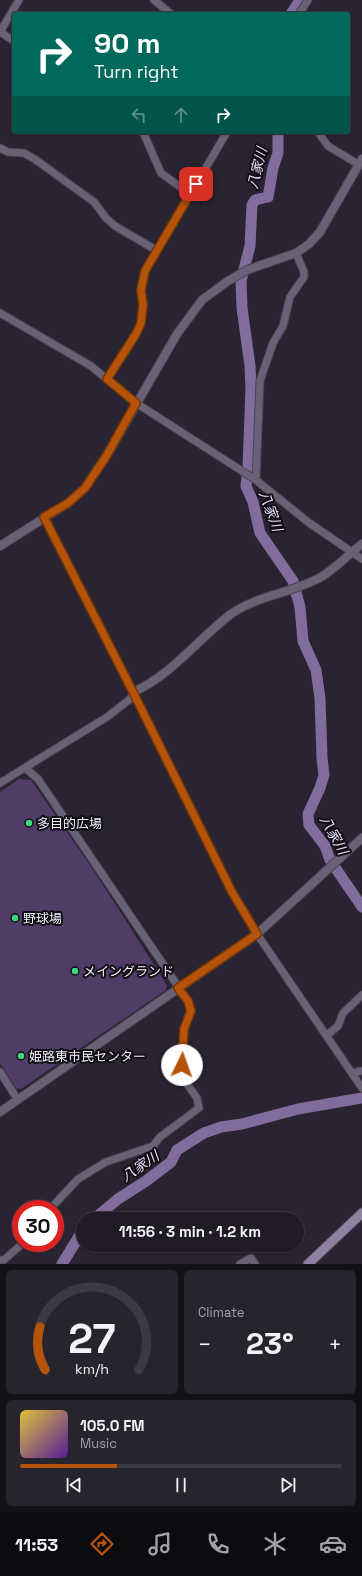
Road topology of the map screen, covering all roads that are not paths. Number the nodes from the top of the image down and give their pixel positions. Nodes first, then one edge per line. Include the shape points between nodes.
1 (19, 0) edge
2 (154, 0) edge
3 (308, 0) edge
4 (169, 12) edge
5 (300, 12) edge
6 (0, 32) edge
7 (12, 40) edge
8 (144, 134) edge
9 (226, 134) edge
10 (319, 134) edge
11 (0, 148) edge
12 (360, 162) edge
13 (190, 194) junction
14 (156, 250) junction
15 (296, 253) junction
16 (0, 313) edge
17 (107, 379) junction
18 (136, 403) junction
19 (256, 480) junction
20 (44, 517) junction
21 (362, 544) edge
22 (0, 546) edge
23 (352, 552) junction
24 (362, 559) edge
25 (134, 693) junction
26 (25, 768) junction
27 (0, 783) edge
28 (362, 838) edge
29 (257, 934) junction
30 (178, 988) junction
31 (362, 995) edge
32 (327, 1035) junction
33 (362, 1071) edge
34 (0, 1072) edge
35 (352, 1073) junction
36 (362, 1088) edge
37 (18, 1100) junction
38 (0, 1112) edge
39 (58, 1200) edge
40 (362, 1212) edge
41 (14, 1252) edge
42 (0, 1260) edge
43 (240, 1264) edge
44 (255, 1264) edge
45 (308, 1264) edge

1 - 6 street
2 - 4 street
3 - 5 street
6 - 7 street
8 - 13 street via 161,173
9 - 13 street
10 - 12 street via 328,146
11 - 14 street via 8,152 24,153 36,160 94,202 115,226
12 - 15 street via 320,232
13 - 14 street
14 - 17 street via 145,271 141,290 141,323
15 - 18 street via 248,270 202,300
15 - 19 street via 304,277 290,297 283,326 273,343 260,381
16 - 17 street via 91,366
17 - 18 street
18 - 19 street
18 - 20 street via 85,488 68,503
19 - 23 street via 308,522
20 - 22 street
20 - 25 street
21 - 23 street
23 - 24 street
23 - 25 street via 322,577 255,601 232,614 162,676
25 - 26 street via 107,717
25 - 29 street via 232,892
26 - 27 street
26 - 30 street via 38,779
28 - 29 street
29 - 30 street
29 - 32 street
30 - 37 street
30 - 39 street via 188,1001 191,1011 184,1029 182,1065 187,1084 197,1098 199,1108 160,1137 153,1146 106,1162 78,1179
31 - 32 street via 343,1013 338,1026
32 - 35 street
33 - 35 street
34 - 37 street
35 - 36 street
37 - 38 street
40 - 45 main road
41 - 42 street
43 - 44 street via 251,1258

